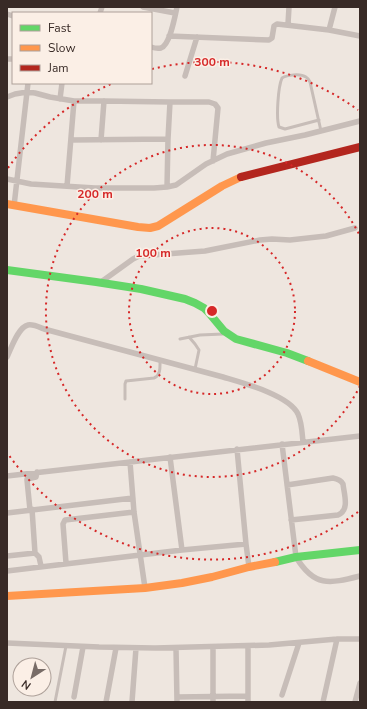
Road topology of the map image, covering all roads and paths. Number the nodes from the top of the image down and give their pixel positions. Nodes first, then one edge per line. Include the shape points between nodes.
1 (143, 7) edge
2 (177, 7) edge
3 (289, 7) edge
4 (335, 7) edge
5 (175, 13) junction
6 (288, 24) junction
7 (329, 30) junction
8 (169, 36) junction
9 (360, 36) edge
10 (197, 37) junction
11 (152, 47) edge
12 (185, 76) dead end
13 (28, 84) edge
14 (62, 84) edge
15 (27, 92) junction
16 (7, 97) edge
17 (60, 99) junction
18 (74, 101) junction
19 (104, 101) junction
20 (170, 102) junction
21 (319, 120) junction
22 (360, 121) edge
23 (321, 131) junction
24 (168, 139) junction
25 (71, 140) junction
26 (101, 140) junction
27 (360, 147) edge
28 (214, 160) junction
29 (7, 179) edge
30 (17, 184) junction
31 (67, 186) junction
32 (166, 187) junction
33 (12, 203) edge
34 (355, 228) dead end
35 (7, 270) edge
36 (100, 282) junction
37 (225, 333) junction
38 (189, 337) junction
39 (180, 338) dead end
40 (7, 357) edge
41 (160, 360) junction
42 (195, 370) junction
43 (360, 382) edge
44 (125, 399) dead end
45 (360, 436) edge
46 (302, 442) junction
47 (282, 444) junction
48 (236, 449) junction
49 (170, 458) junction
50 (130, 462) junction
51 (37, 472) junction
52 (7, 476) edge
53 (286, 485) junction
54 (133, 498) junction
55 (31, 510) junction
56 (134, 512) junction
57 (7, 513) edge
58 (291, 520) junction
59 (246, 544) junction
60 (182, 550) junction
61 (360, 550) edge
62 (36, 553) junction
63 (140, 555) junction
64 (7, 556) edge
65 (296, 557) junction
66 (66, 563) junction
67 (41, 566) junction
68 (250, 567) junction
69 (7, 571) edge
70 (360, 576) edge
71 (145, 588) junction
72 (7, 596) edge
73 (337, 639) junction
74 (360, 639) edge
75 (7, 643) edge
76 (299, 643) junction
77 (66, 646) junction
78 (248, 646) junction
79 (83, 647) junction
80 (213, 647) junction
81 (116, 648) junction
82 (136, 648) junction
83 (176, 648) junction
84 (360, 683) edge
85 (282, 695) dead end
86 (74, 697) dead end
87 (248, 699) edge
88 (177, 700) edge
89 (213, 700) edge
90 (55, 702) edge
91 (106, 702) edge
92 (132, 702) edge
93 (323, 702) edge
94 (356, 702) edge

1 - 5 street
2 - 5 street
3 - 6 street
4 - 7 street
5 - 8 street
6 - 7 street
6 - 10 street via 276,24 269,40
7 - 9 street
8 - 10 street
8 - 11 street via 163,47
10 - 12 street
13 - 15 street
14 - 17 street
15 - 16 street
15 - 17 street
15 - 30 street
17 - 18 street
18 - 19 street
18 - 25 street
19 - 20 street
19 - 26 street
20 - 24 street
20 - 28 street via 209,102 217,106
21 - 21 lane via 308,78 300,75 282,78 277,113 280,127 285,129
21 - 23 lane
22 - 23 street
23 - 28 street via 266,143
24 - 26 street
24 - 32 street
25 - 26 street
25 - 31 street
27 - 33 street via 241,177 158,226 150,228
28 - 32 street via 176,185
29 - 30 street
30 - 31 street
30 - 33 street
31 - 32 street
34 - 36 street via 326,236 260,240 206,251 139,256
35 - 36 street
36 - 37 street via 193,302 209,313
37 - 38 lane
37 - 43 street via 236,339 287,353
38 - 39 lane
38 - 42 lane via 199,350
40 - 41 street via 18,333 22,327 28,325
41 - 42 street
41 - 44 lane via 157,377 126,381
42 - 46 street via 252,386 285,400 298,413
45 - 46 street
46 - 47 street
47 - 48 street
47 - 53 street
48 - 49 street
48 - 59 street
49 - 50 street
49 - 60 street
50 - 51 street
50 - 54 street
51 - 52 street
51 - 55 street via 36,478 26,480
53 - 58 street
53 - 58 street via 333,478 343,484 346,507 344,511
54 - 55 street
54 - 56 street
55 - 57 street
55 - 62 street
56 - 63 street
56 - 66 street via 65,520
58 - 65 street
59 - 60 street
59 - 68 street
60 - 63 street
61 - 65 street
62 - 64 street
62 - 67 street
63 - 66 street
63 - 71 street
65 - 68 street
65 - 70 street via 302,567 318,580 328,582
66 - 67 street
67 - 69 street
68 - 71 street via 212,577
71 - 72 street
73 - 74 street
73 - 76 street
73 - 93 street
75 - 77 street
76 - 78 street
76 - 85 street
77 - 79 street
77 - 90 lane
78 - 80 street
78 - 87 street
79 - 81 street
79 - 86 street
80 - 83 street
80 - 89 street
81 - 82 street
81 - 91 street
82 - 83 street
82 - 92 street
83 - 88 street
84 - 94 street
87 - 89 street
88 - 89 street

